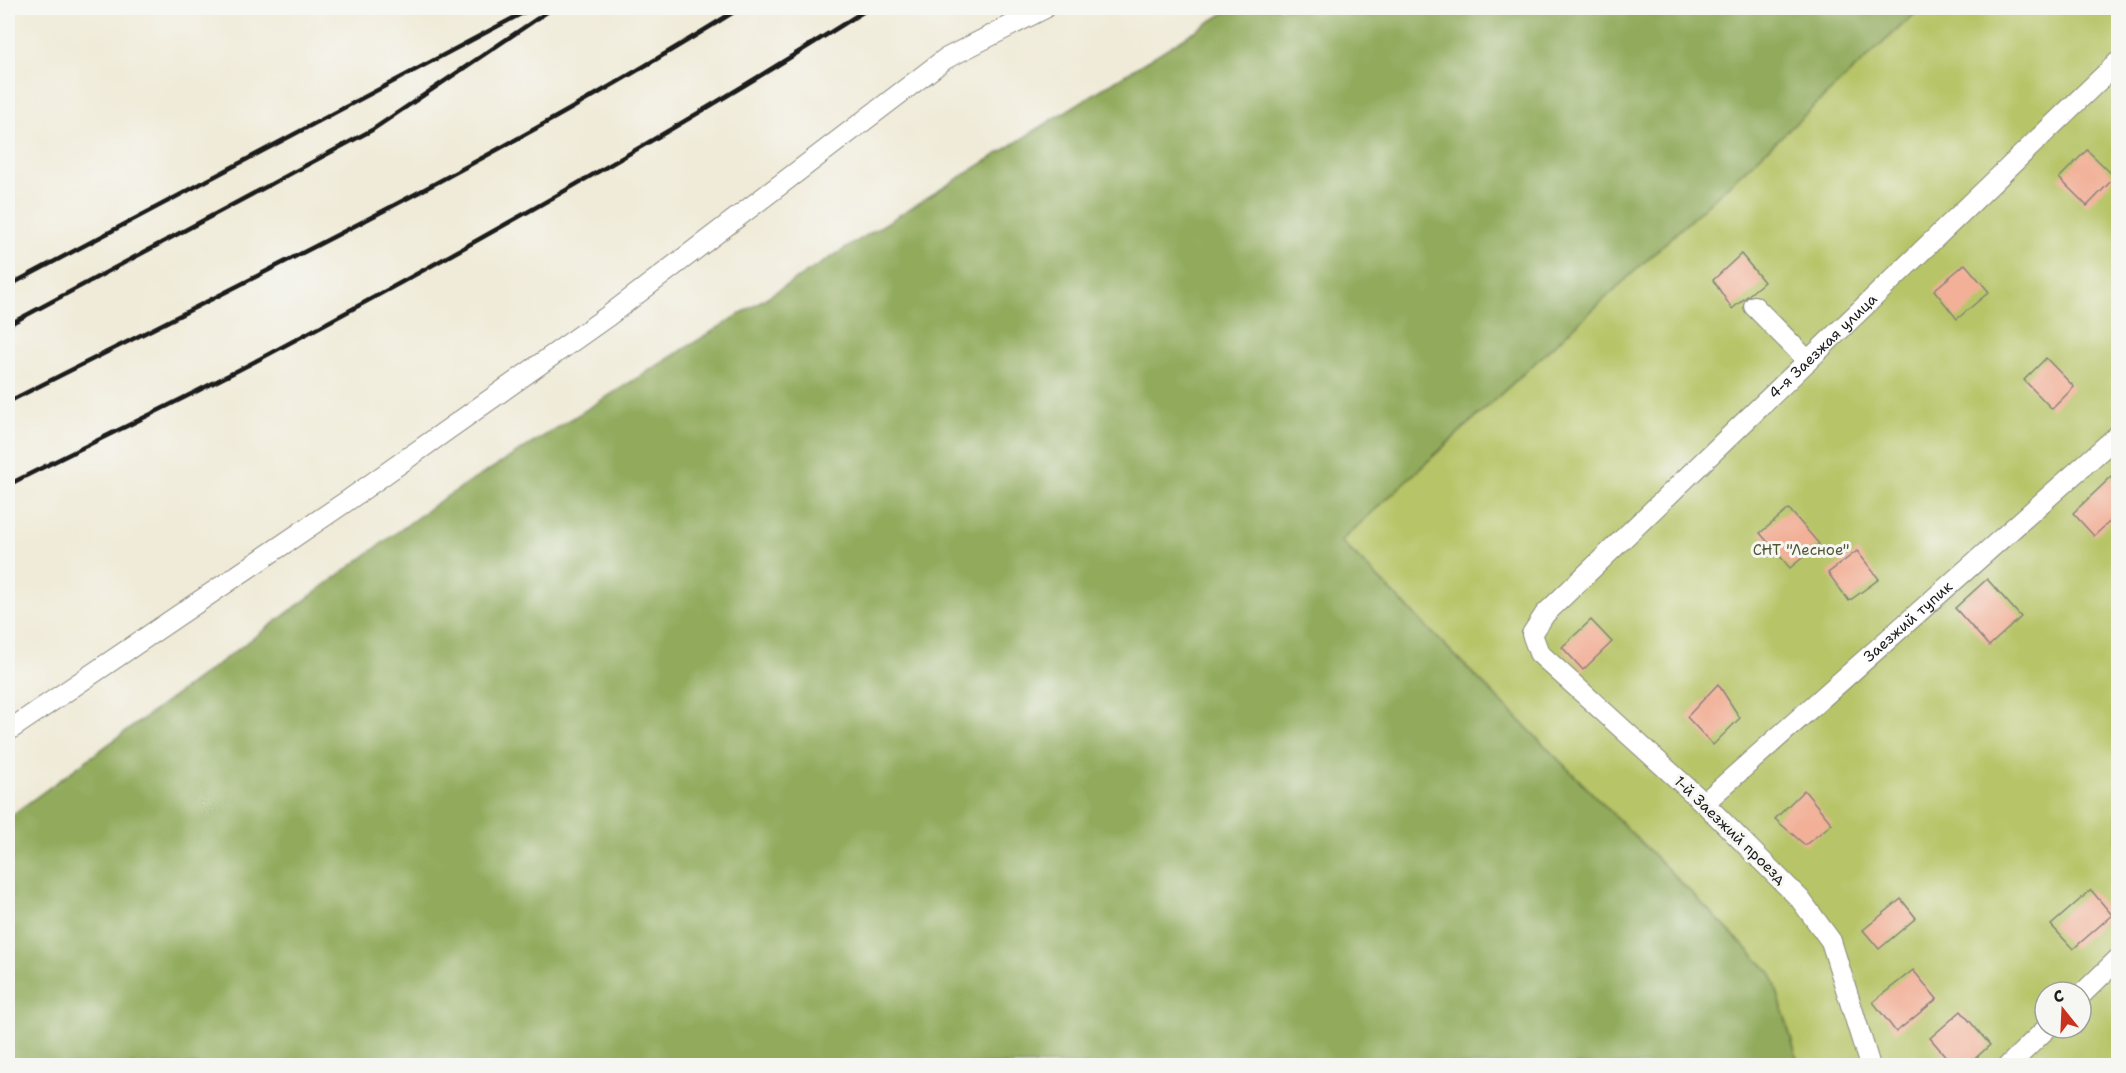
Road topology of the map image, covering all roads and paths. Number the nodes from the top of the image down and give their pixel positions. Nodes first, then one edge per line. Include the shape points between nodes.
1 (1045, 8) edge
2 (2118, 62) edge
3 (1754, 306) dead end
4 (1808, 361) junction
5 (2116, 441) edge
6 (1532, 634) joint
7 (8, 730) edge
8 (1704, 803) junction
9 (2118, 958) edge
10 (2093, 983) edge
11 (2034, 1040) edge
12 (1870, 1065) edge
13 (2008, 1065) edge

1 - 7 lane via 945,58 598,322 347,501
2 - 4 lane, 4-я Заезжая улица
3 - 4 lane
4 - 6 lane, 4-я Заезжая улица via 1545,614
5 - 8 lane, Заезжий тупик
6 - 8 lane, 1-й Заезжий проезд via 1539,653
8 - 12 lane, 1-й Заезжий проезд via 1800,899 1831,941
9 - 10 lane
11 - 13 lane

